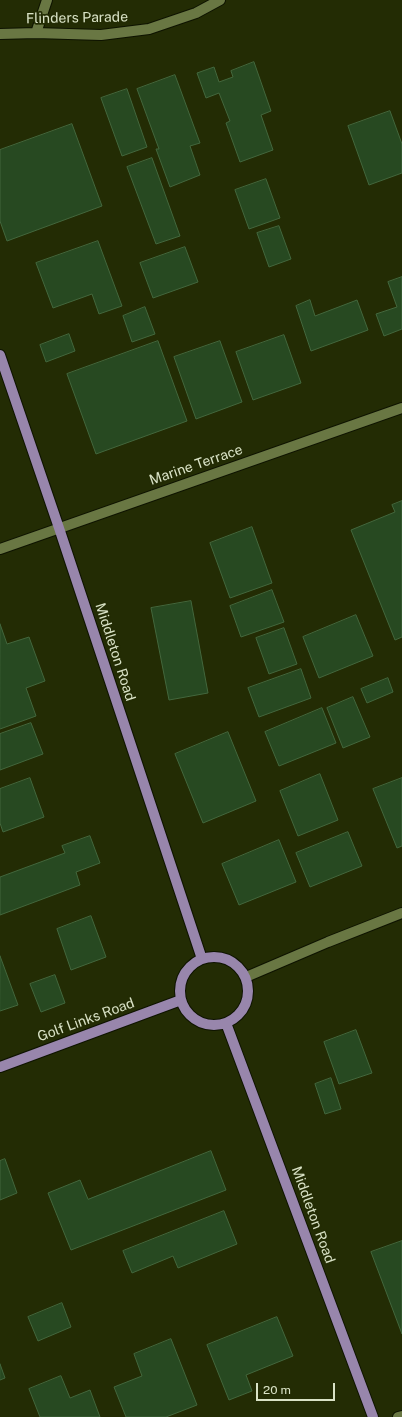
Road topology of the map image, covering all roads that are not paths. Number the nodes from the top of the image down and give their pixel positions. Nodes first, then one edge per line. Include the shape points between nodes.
1 (47, 0) edge
2 (220, 0) edge
3 (36, 33) junction
4 (0, 34) edge
5 (0, 355) edge
6 (402, 408) edge
7 (59, 528) junction
8 (0, 549) edge
9 (402, 913) edge
10 (202, 959) junction
11 (246, 977) junction
12 (181, 1000) junction
13 (226, 1023) junction
14 (0, 1067) edge
15 (402, 1416) edge
16 (373, 1417) edge
17 (398, 1417) edge

1 - 3 street
2 - 3 street, Flinders Parade via 196,13 149,29 100,35
3 - 4 street, Flinders Parade
5 - 7 main road, Middleton Road
6 - 7 street, Marine Terrace
7 - 8 street, Marine Terrace
7 - 10 main road, Middleton Road
9 - 11 street
10 - 11 main road via 215,956 227,959 238,966
10 - 12 main road via 191,965 184,976 180,988
11 - 13 main road via 249,995 246,1005 234,1019
12 - 13 main road via 188,1013 199,1022 212,1025
12 - 14 main road, Golf Links Road
13 - 16 main road, Middleton Road
15 - 17 street

